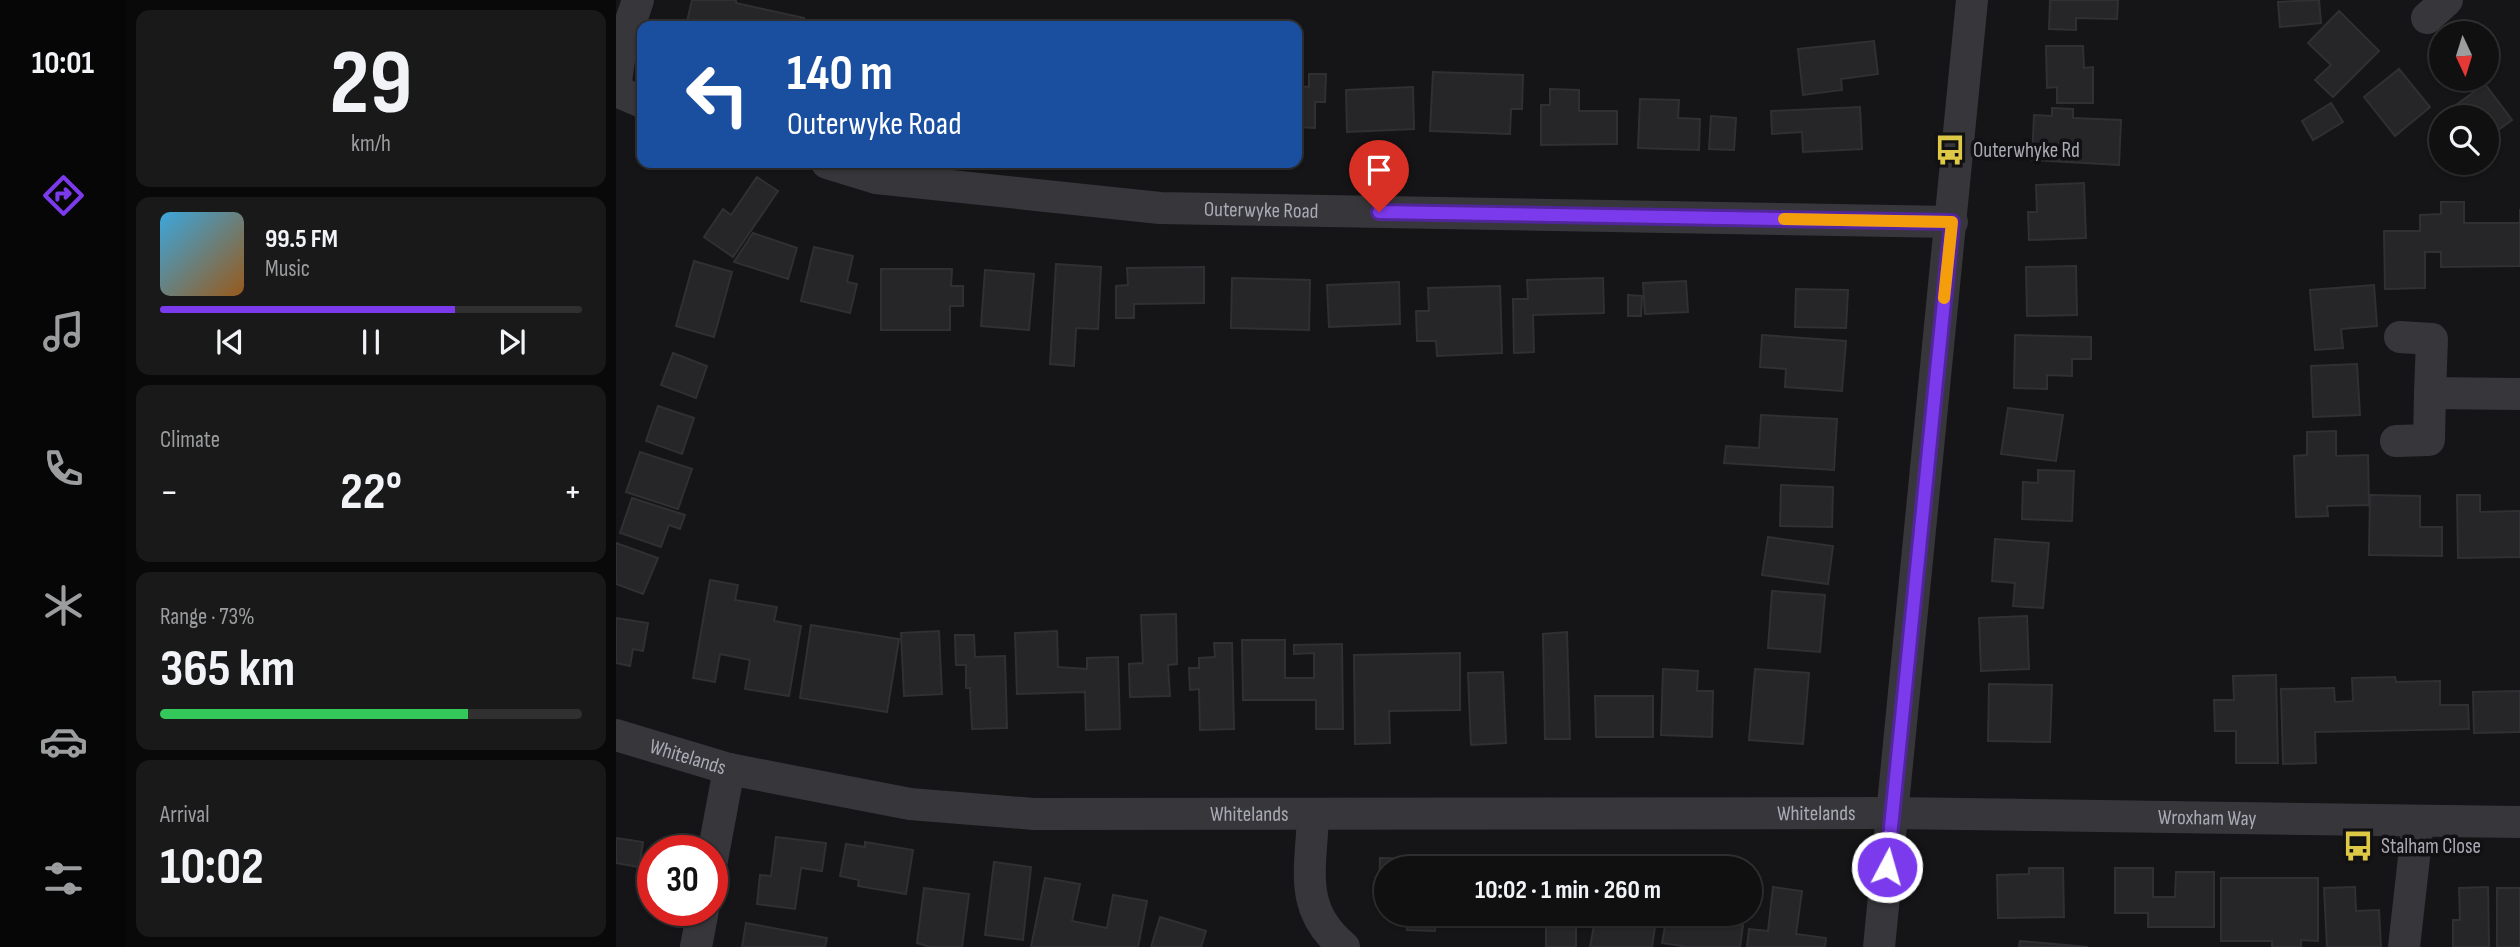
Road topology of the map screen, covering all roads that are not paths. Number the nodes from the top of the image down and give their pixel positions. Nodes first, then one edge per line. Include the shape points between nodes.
1 (638, 0) edge
2 (1972, 0) edge
3 (616, 83) edge
4 (616, 91) edge
5 (637, 100) edge
6 (843, 168) edge
7 (1952, 222) junction
8 (2400, 337) dead end
9 (2430, 393) junction
10 (2520, 394) edge
11 (2396, 441) dead end
12 (616, 735) edge
13 (729, 769) junction
14 (1893, 813) junction
15 (1313, 816) junction
16 (2418, 822) junction
17 (2520, 822) edge
18 (717, 835) edge
19 (700, 926) edge
20 (696, 947) edge
21 (1344, 947) edge
22 (1879, 947) edge
23 (2404, 947) edge

1 - 3 street via 620,53
2 - 7 street
4 - 5 street
6 - 7 street, Outerwyke Road via 876,178 1160,208
7 - 14 street
8 - 9 street via 2432,340
9 - 10 street
9 - 11 street via 2428,440
12 - 13 street, Whitelands
13 - 15 street, Whitelands via 910,804 969,810
13 - 18 street
14 - 15 street, Whitelands
14 - 16 street, Wroxham Way
14 - 22 street
15 - 21 street via 1310,884 1315,915
16 - 17 street, Wroxham Way
16 - 23 street
19 - 20 street

